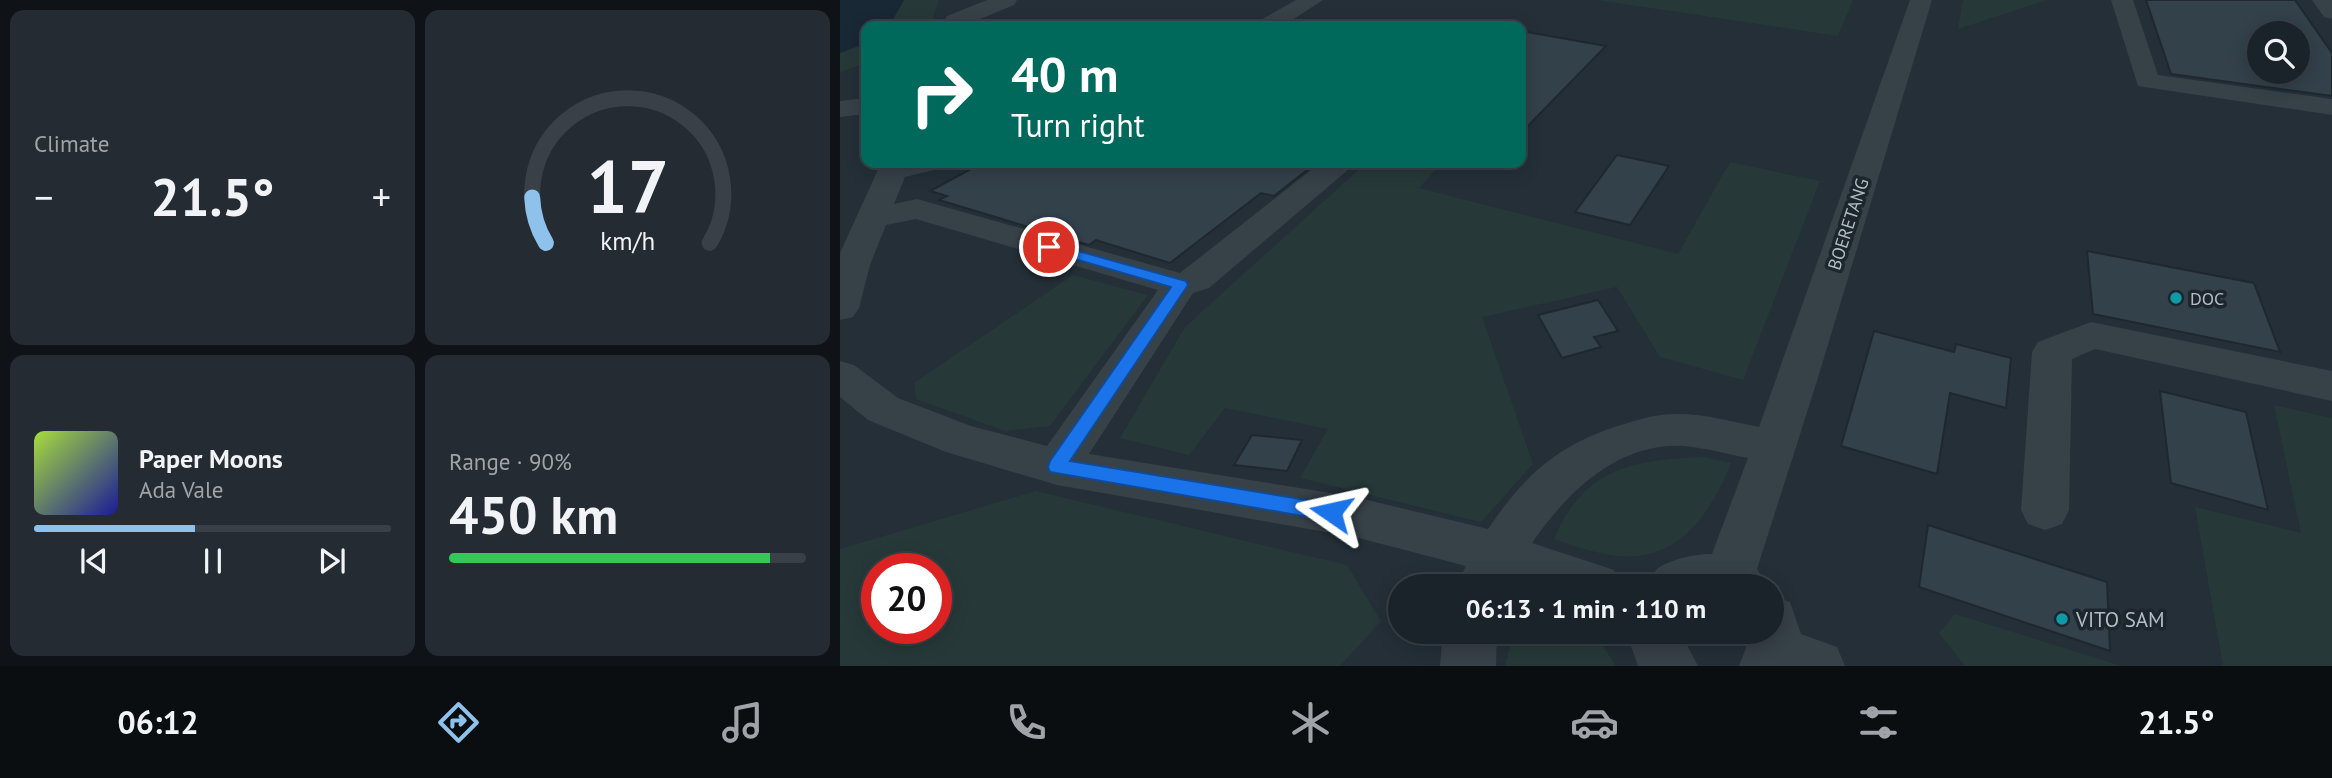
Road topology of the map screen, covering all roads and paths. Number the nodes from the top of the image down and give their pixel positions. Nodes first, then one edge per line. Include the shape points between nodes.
1 (1006, 0) edge
2 (1312, 0) edge
3 (1921, 0) edge
4 (2122, 0) edge
5 (2323, 0) edge
6 (2332, 12) edge
7 (956, 16) edge
8 (1276, 21) edge
9 (861, 107) edge
10 (2332, 107) edge
11 (840, 109) edge
12 (894, 168) edge
13 (1332, 168) edge
14 (872, 218) junction
15 (846, 266) edge
16 (1180, 285) junction
17 (840, 308) edge
18 (840, 375) edge
19 (2332, 386) edge
20 (1774, 447) junction
21 (1057, 467) junction
22 (2045, 510) dead end
23 (1490, 570) edge
24 (1516, 574) edge
25 (1738, 574) edge
26 (1469, 644) edge
27 (1657, 644) edge
28 (1468, 666) edge
29 (1670, 666) edge

1 - 7 street
2 - 8 street
3 - 20 street, BOERETANG
4 - 10 street via 2147,81
5 - 6 street
9 - 11 street
12 - 14 street
13 - 16 street via 1196,280
14 - 15 street
14 - 16 street via 917,209
15 - 17 street
16 - 21 street
18 - 21 street via 883,409 962,440
19 - 22 street via 2091,335 2052,352
20 - 23 street via 1676,430 1615,442 1563,470 1529,509
20 - 25 street, BOERETANG
21 - 23 street via 1308,508
23 - 24 street
26 - 28 street
27 - 29 street

